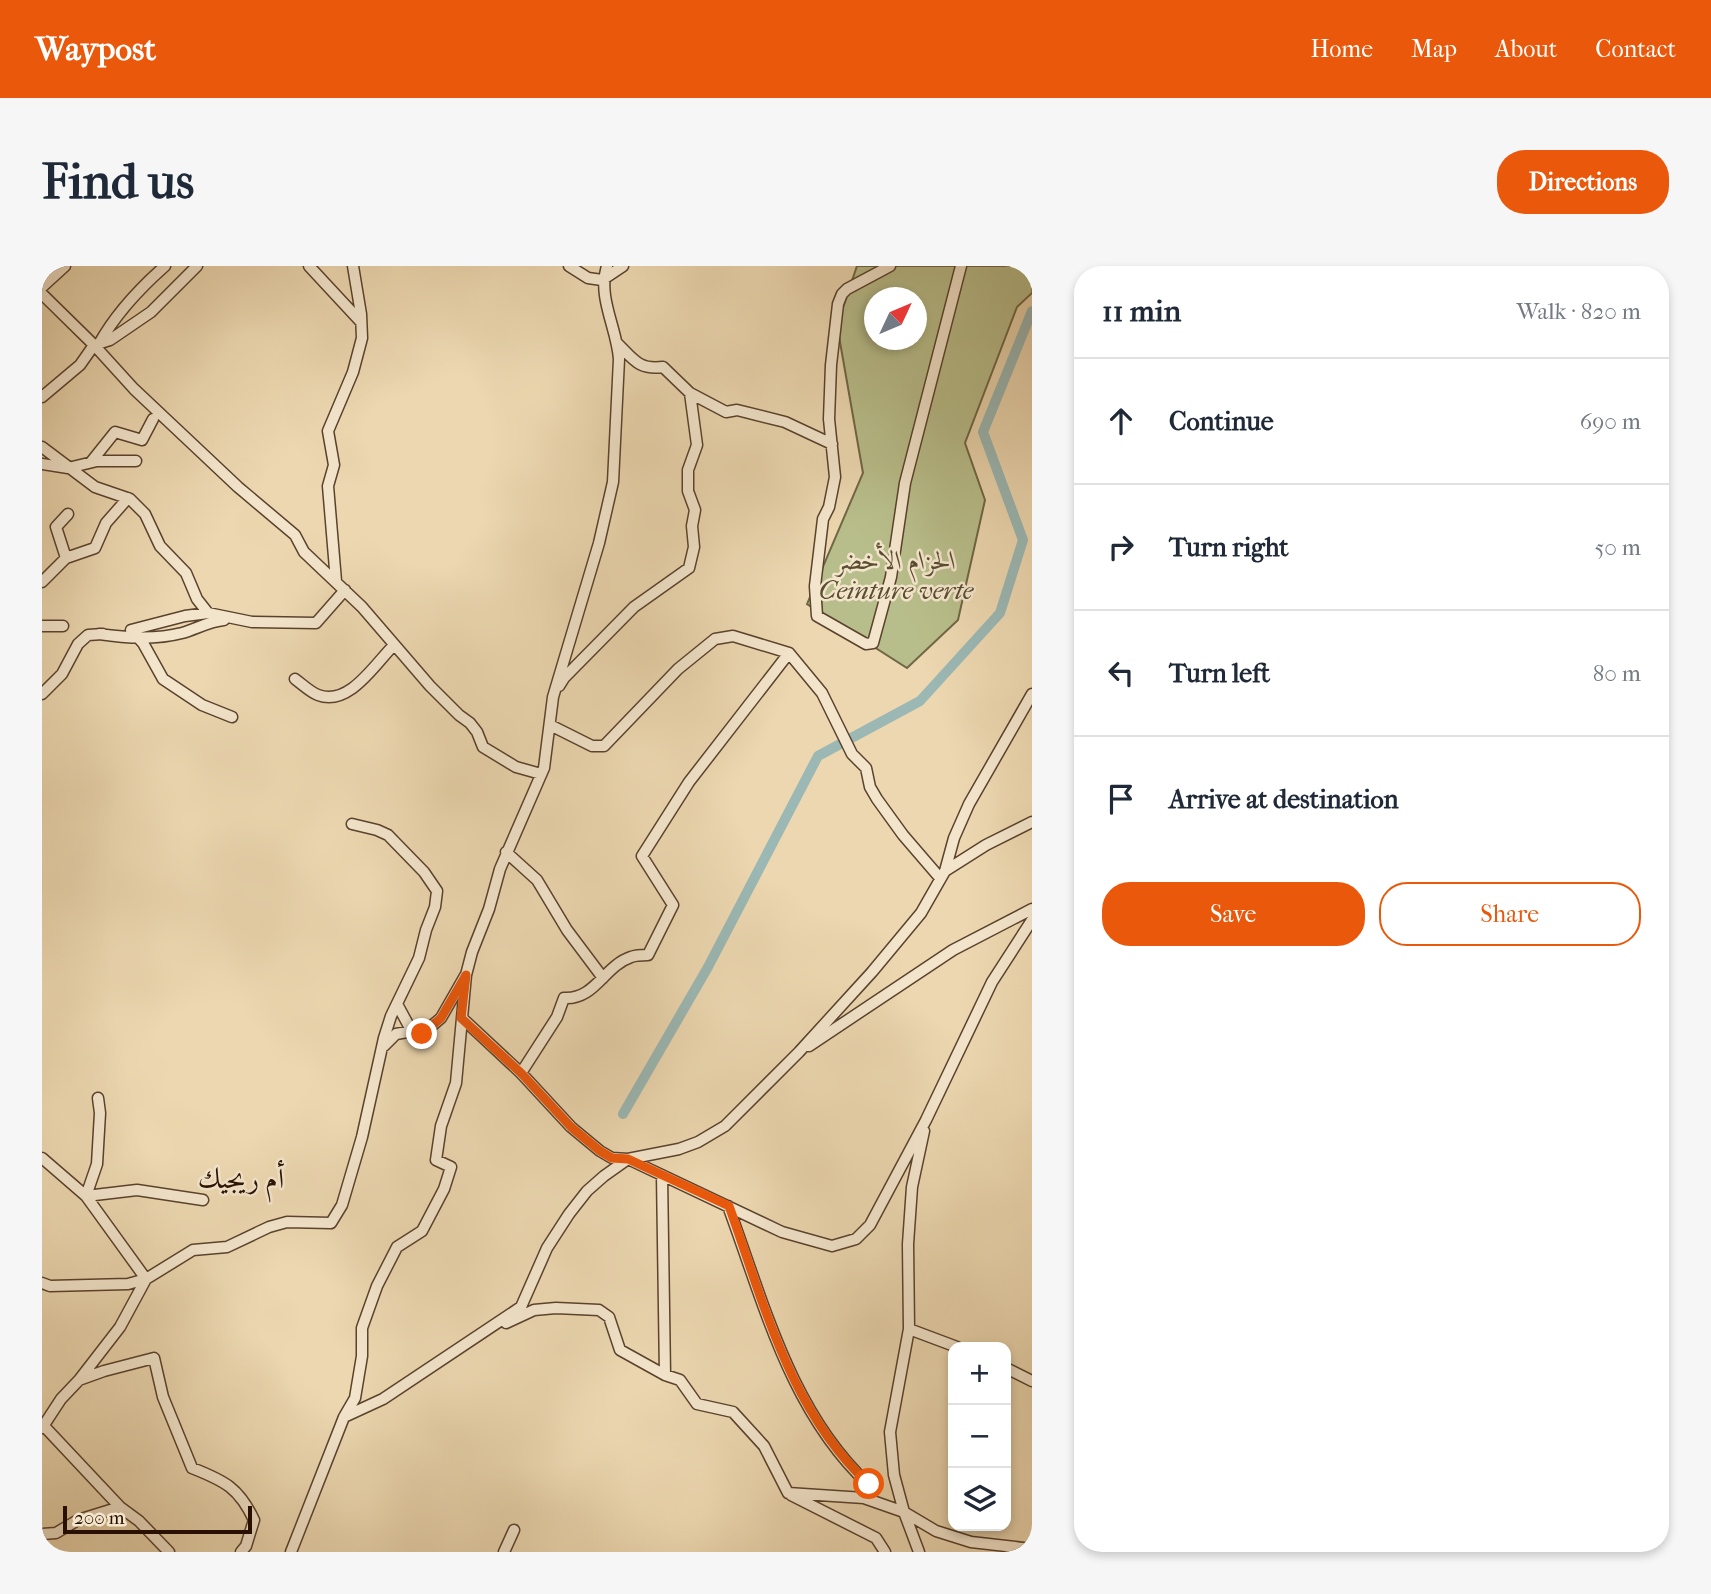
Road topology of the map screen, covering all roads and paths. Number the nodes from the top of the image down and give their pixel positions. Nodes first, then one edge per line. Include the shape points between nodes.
1 (65, 266) edge
2 (164, 266) edge
3 (197, 266) edge
4 (309, 266) edge
5 (353, 266) edge
6 (569, 266) edge
7 (607, 266) edge
8 (623, 266) edge
9 (890, 266) edge
10 (961, 266) edge
11 (595, 279) junction
12 (42, 287) edge
13 (42, 294) edge
14 (362, 322) junction
15 (96, 344) junction
16 (618, 344) junction
17 (690, 393) junction
18 (42, 397) edge
19 (153, 419) dead end
20 (832, 444) junction
21 (42, 447) edge
22 (136, 461) dead end
23 (90, 463) junction
24 (42, 464) edge
25 (68, 468) junction
26 (129, 498) junction
27 (68, 514) dead end
28 (66, 558) junction
29 (336, 581) junction
30 (42, 582) edge
31 (345, 590) junction
32 (208, 613) junction
33 (235, 619) junction
34 (42, 626) edge
35 (63, 626) dead end
36 (134, 634) junction
37 (394, 645) junction
38 (789, 653) junction
39 (295, 679) dead end
40 (42, 694) edge
41 (1031, 696) edge
42 (553, 697) junction
43 (232, 717) dead end
44 (550, 725) junction
45 (541, 774) junction
46 (1032, 822) edge
47 (352, 824) dead end
48 (506, 852) junction
49 (942, 875) junction
50 (1032, 909) edge
51 (1031, 921) edge
52 (466, 975) junction
53 (603, 978) junction
54 (397, 1004) junction
55 (461, 1018) junction
56 (413, 1031) junction
57 (799, 1052) junction
58 (378, 1058) junction
59 (521, 1073) junction
60 (98, 1098) dead end
61 (926, 1120) junction
62 (42, 1158) edge
63 (628, 1159) junction
64 (662, 1175) junction
65 (86, 1196) junction
66 (203, 1200) dead end
67 (729, 1206) junction
68 (146, 1279) junction
69 (42, 1283) edge
70 (909, 1329) junction
71 (483, 1334) junction
72 (948, 1344) edge
73 (1011, 1370) edge
74 (665, 1375) junction
75 (79, 1380) junction
76 (1032, 1381) edge
77 (344, 1417) junction
78 (43, 1426) edge
79 (788, 1493) junction
80 (864, 1498) junction
81 (120, 1507) junction
82 (904, 1512) junction
83 (514, 1531) dead end
84 (42, 1534) edge
85 (1032, 1549) edge
86 (169, 1552) edge
87 (241, 1552) edge
88 (291, 1552) edge
89 (504, 1552) edge
90 (886, 1552) edge
91 (919, 1552) edge

1 - 12 street
2 - 15 street via 113,319
3 - 15 street via 151,312 110,340
4 - 14 street
5 - 14 street
6 - 11 street
7 - 11 street
8 - 11 street
9 - 20 street via 847,289 838,304 831,365
10 - 20 street via 905,483 891,577 871,644 817,616 815,586 823,519 835,477
11 - 16 street
13 - 15 street
14 - 29 street via 353,372 328,430 334,466 328,496
15 - 18 street via 80,365
15 - 29 street via 144,398 295,535 304,552
16 - 17 street via 644,368 663,367
16 - 42 street via 613,482 600,543
17 - 20 street via 726,412 737,410 785,422
17 - 42 street via 697,445 688,470 688,491 695,510 690,568 634,607 564,678
19 - 23 street via 142,440 115,432
21 - 25 street
22 - 23 street
23 - 25 street
24 - 25 street
25 - 26 street via 95,487
26 - 28 street via 106,523 95,548
26 - 32 street via 145,514 160,546 186,573
27 - 28 street via 56,527
28 - 30 street
29 - 31 street
31 - 33 street via 316,623
31 - 37 street
32 - 33 street
32 - 36 street via 174,618
33 - 36 street via 216,620 170,635
34 - 35 street
36 - 40 street via 88,635
36 - 43 street via 163,679 202,705
37 - 39 street via 356,688 344,694 319,695
37 - 45 street via 470,723 483,747 516,767
38 - 44 street via 733,636 715,639 672,674 604,746 592,746
38 - 49 street via 822,693 852,754 866,768 877,799 903,835
38 - 53 street via 689,782 642,856 673,905 648,955 629,957
41 - 49 street via 969,804
42 - 44 street
44 - 45 street
45 - 48 street
46 - 49 street via 986,845
47 - 54 street via 388,835 436,891 418,958
48 - 52 street
48 - 53 street via 537,880
49 - 57 street via 920,913
50 - 57 street via 953,950
51 - 61 street via 992,982
52 - 55 street
52 - 56 street via 441,1018 422,1034
53 - 59 street via 587,993 565,998
54 - 56 street
54 - 58 street
55 - 59 street
55 - 77 street via 456,1083 440,1126 436,1160 451,1167 422,1231 397,1247 377,1286 362,1328 355,1398
56 - 58 street via 389,1039
57 - 63 street via 725,1126 679,1149
58 - 68 street via 342,1205 331,1223 287,1222 227,1247 192,1250
59 - 63 street via 600,1151
60 - 65 street via 97,1164
61 - 67 street via 870,1225 856,1239 832,1246 782,1232
61 - 70 street via 912,1187
62 - 65 street
63 - 64 street
63 - 71 street via 587,1191 569,1214 547,1248 521,1307
64 - 67 street
64 - 74 street
65 - 66 street via 136,1190
65 - 68 street
67 - 80 street via 785,1362 832,1445 869,1484
68 - 69 street via 128,1284
68 - 75 street via 120,1327
70 - 72 street
70 - 82 street via 890,1432
71 - 74 street via 534,1310 599,1310 609,1317 620,1350
71 - 77 street via 383,1399
73 - 76 street
74 - 79 street via 680,1380 697,1404 733,1412 764,1446
75 - 78 street
75 - 87 street via 154,1358 163,1397 192,1468 221,1479 239,1493 254,1520
77 - 88 street
78 - 81 street
79 - 80 street
79 - 90 street via 876,1538
80 - 82 street
81 - 84 street via 78,1520 56,1533
81 - 86 street
82 - 85 street via 936,1531 971,1542
82 - 91 street
83 - 89 street

